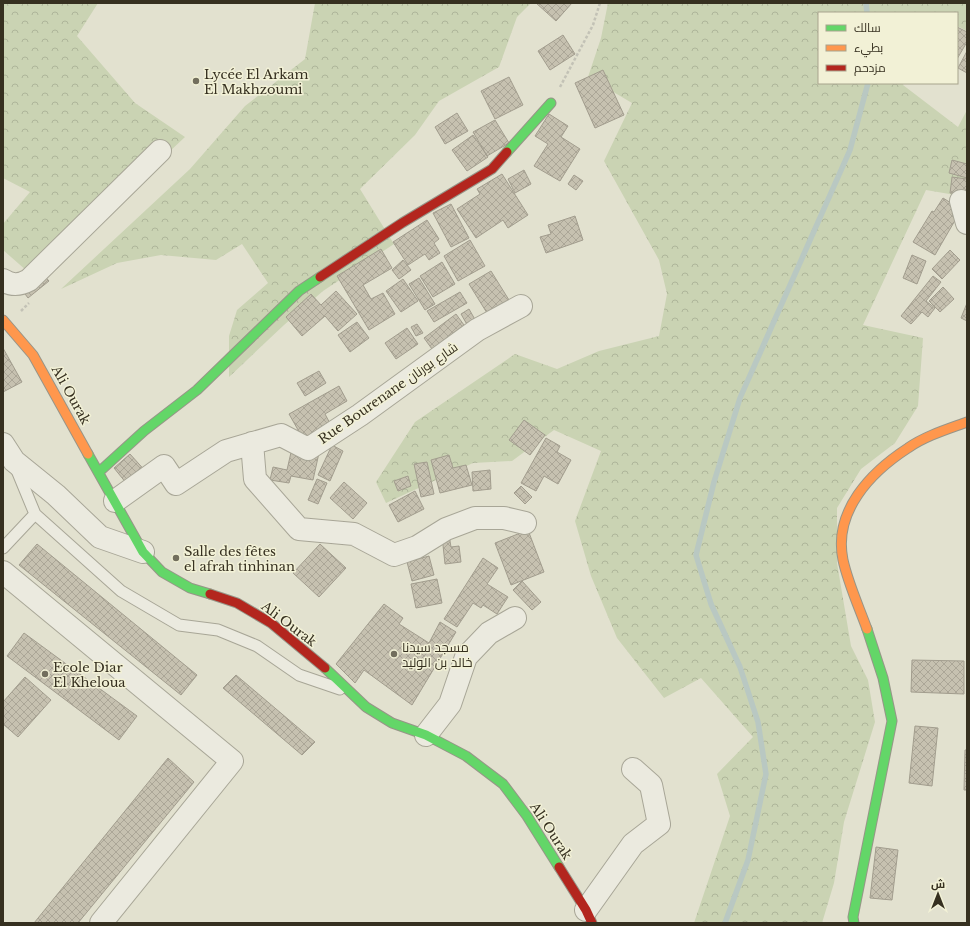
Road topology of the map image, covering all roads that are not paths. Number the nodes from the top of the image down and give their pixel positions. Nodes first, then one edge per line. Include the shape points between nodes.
1 (551, 103) road end
2 (160, 151) dead end
3 (961, 201) dead end
4 (967, 223) edge
5 (3, 280) edge
6 (521, 306) dead end
7 (3, 320) edge
8 (967, 422) edge
9 (252, 443) junction
10 (8, 452) edge
11 (99, 472) junction
12 (115, 501) junction
13 (35, 514) junction
14 (525, 524) dead end
15 (3, 548) edge
16 (143, 552) junction
17 (3, 572) edge
18 (515, 618) dead end
19 (350, 693) junction
20 (426, 735) junction
21 (633, 769) dead end
22 (589, 917) edge
23 (101, 923) edge
24 (854, 923) edge

1 - 11 street via 492,169 402,223 299,291 197,390 144,431
2 - 5 street via 29,280 18,284
3 - 4 street
6 - 9 street, Rue Bourenane شارع بورنان via 477,330 360,415 308,449 281,435
7 - 11 street, Ali Ourak via 33,355
8 - 24 street via 909,447 875,473 854,499 843,528 843,559 883,678 892,722 853,917
9 - 12 street, Rue Bourenane شارع بورنان via 226,451 176,484 164,466
9 - 14 street via 255,479 299,529 354,534 394,555 417,547 446,529 475,518 504,518
10 - 13 lane
10 - 16 street via 100,536
11 - 12 street, Ali Ourak
12 - 16 street, Ali Ourak
13 - 15 lane
13 - 19 lane via 121,592 179,625 218,630 257,646 299,675
16 - 19 street, Ali Ourak via 162,572 190,588 237,603 271,623 322,665
17 - 23 street via 232,761
18 - 20 street via 489,633 466,657 450,704
19 - 20 street, Ali Ourak via 366,707 392,723
20 - 22 street, Ali Ourak via 466,756 503,784 527,816
21 - 22 street via 651,785 659,824 633,844

